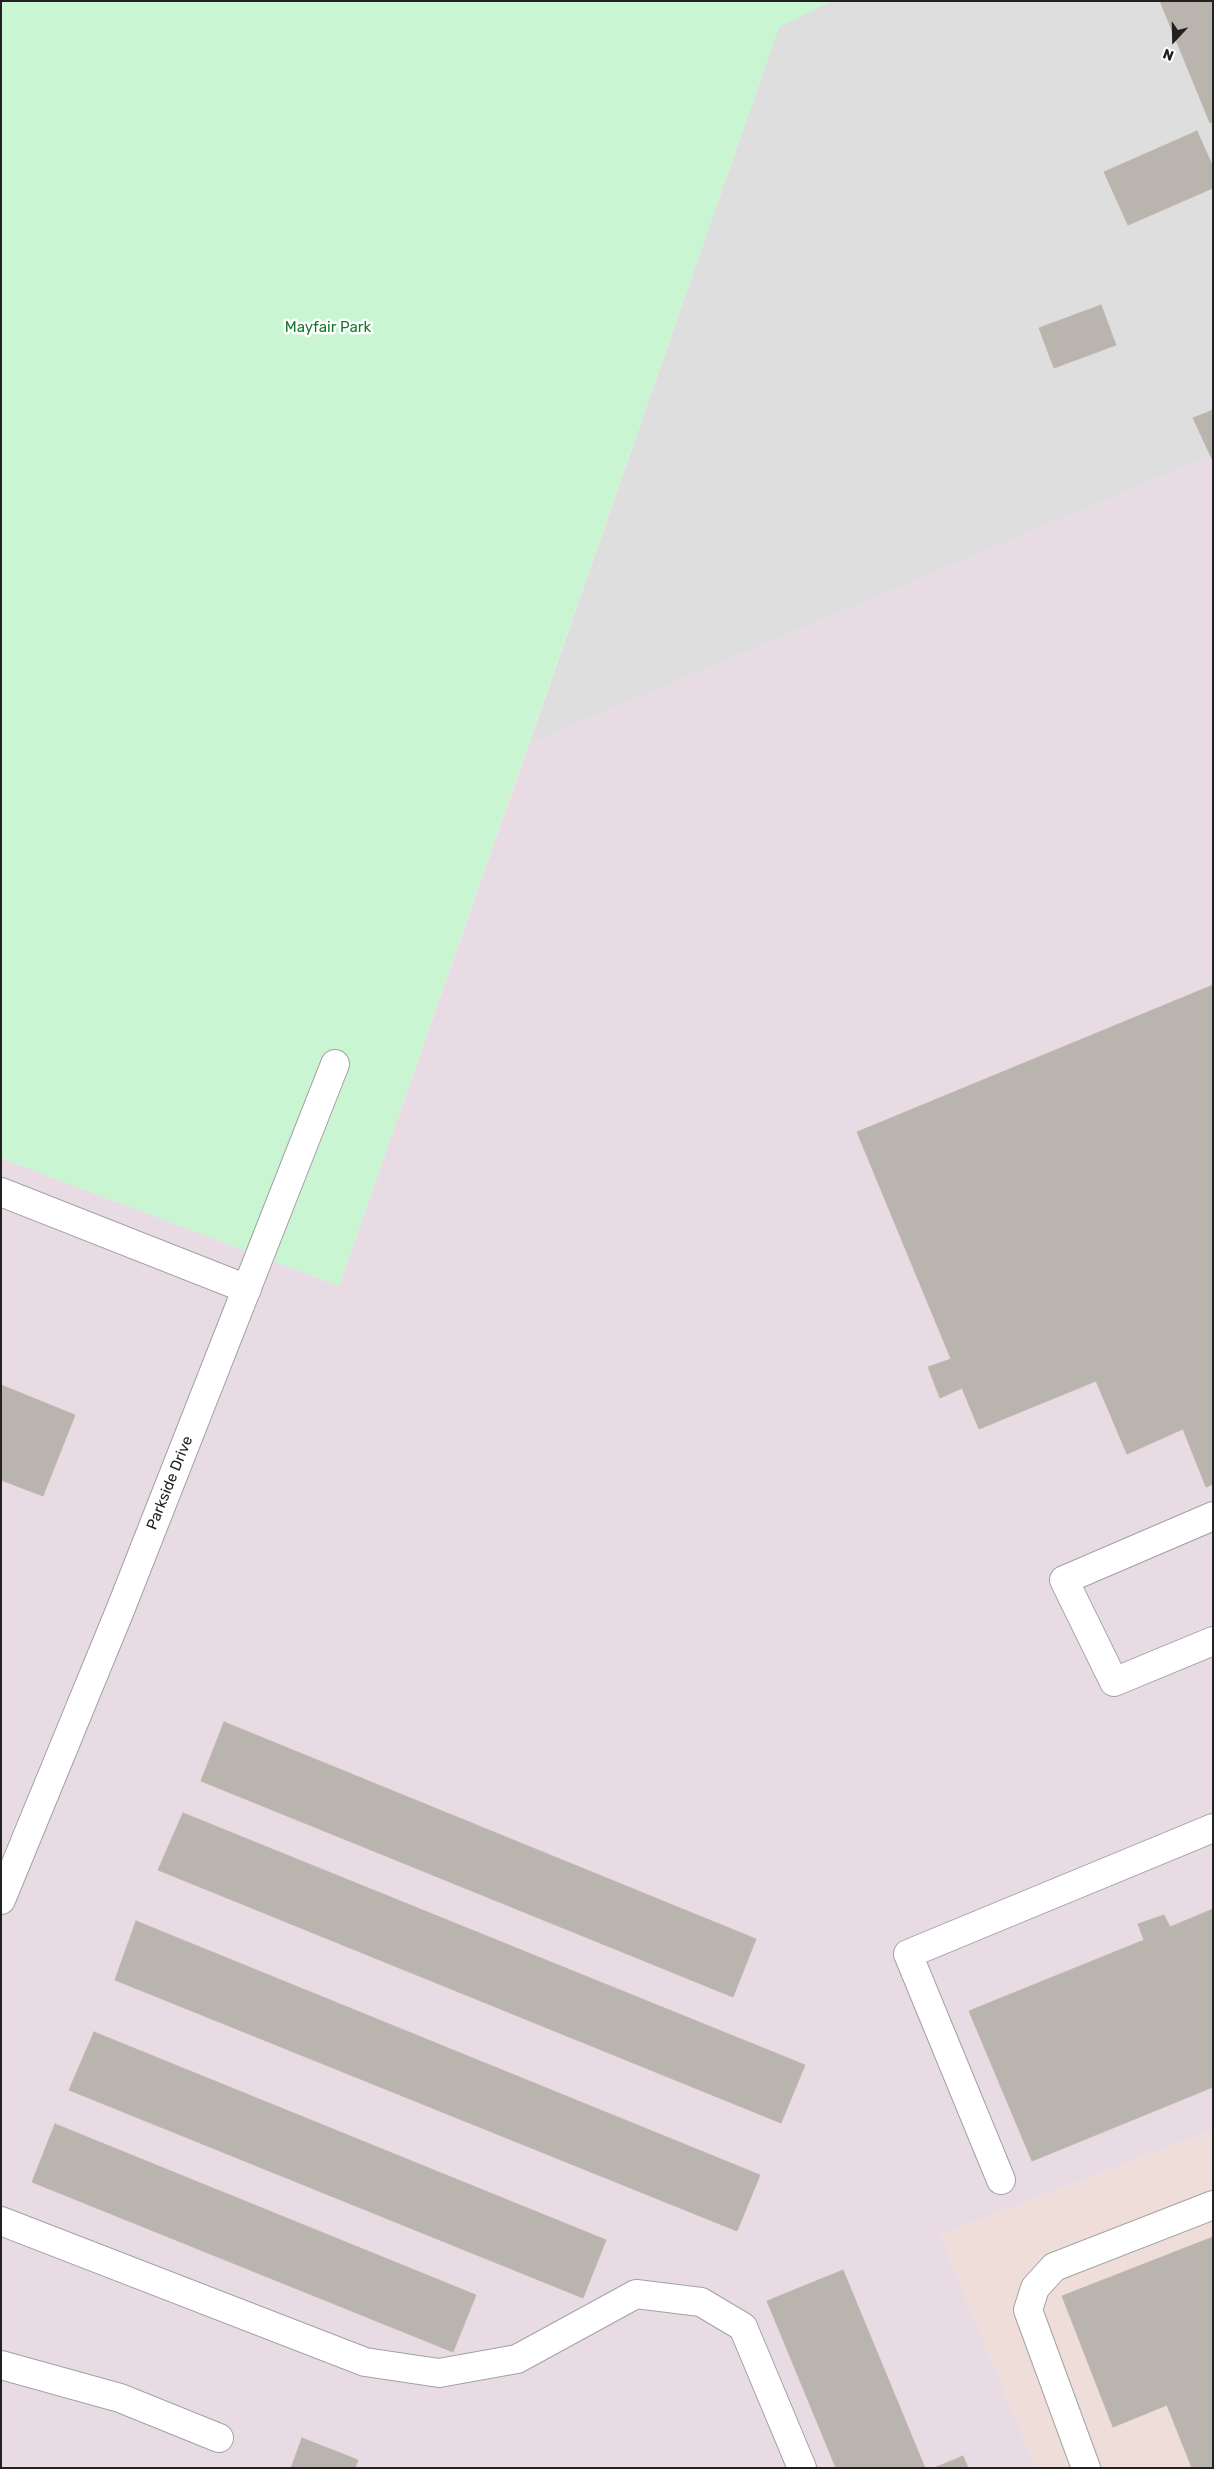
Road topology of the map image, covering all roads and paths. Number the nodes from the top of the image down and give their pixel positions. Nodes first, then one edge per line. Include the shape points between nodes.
1 (335, 1064) dead end
2 (1, 1192) edge
3 (247, 1289) junction
4 (1213, 1516) edge
5 (1213, 1641) edge
6 (1213, 1828) edge
7 (1, 1900) edge
8 (1001, 2180) dead end
9 (1213, 2205) edge
10 (1, 2221) edge
11 (1, 2365) edge
12 (219, 2438) dead end
13 (802, 2468) edge
14 (1086, 2468) edge

1 - 3 street, Parkside Drive
2 - 3 street
3 - 7 street, Parkside Drive
4 - 5 street via 1064,1580 1114,1682
6 - 8 street via 908,1954
9 - 14 street via 1054,2267 1035,2288 1028,2310
10 - 13 street via 365,2362 439,2374 517,2359 636,2294 700,2302 743,2326
11 - 12 street via 120,2398

